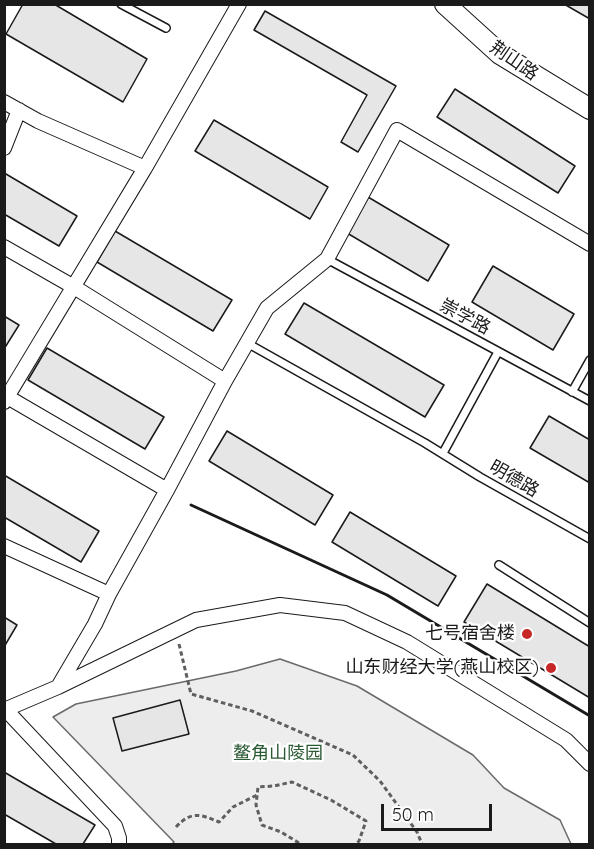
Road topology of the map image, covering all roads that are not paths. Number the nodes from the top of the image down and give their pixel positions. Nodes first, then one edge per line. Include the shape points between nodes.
1 (121, 4) edge
2 (238, 4) edge
3 (446, 5) edge
4 (166, 28) dead end
5 (4, 102) edge
6 (590, 109) edge
7 (19, 110) junction
8 (4, 148) edge
9 (145, 168) junction
10 (590, 244) edge
11 (4, 247) edge
12 (327, 259) junction
13 (74, 287) junction
14 (247, 343) junction
15 (498, 352) junction
16 (590, 360) edge
17 (225, 381) junction
18 (572, 392) junction
19 (6, 398) edge
20 (590, 401) edge
21 (443, 453) junction
22 (167, 490) junction
23 (590, 539) edge
24 (4, 546) edge
25 (499, 565) dead end
26 (109, 594) junction
27 (590, 623) edge
28 (58, 687) junction
29 (5, 710) edge
30 (590, 764) edge
31 (119, 844) edge

1 - 4 lane
2 - 9 street
3 - 6 main road, 荆山路 via 500,54
5 - 7 street
7 - 8 street
7 - 9 street
9 - 13 street
10 - 12 street via 397,129
11 - 13 street
12 - 14 street via 267,308
12 - 15 lane, 崇学路
13 - 17 street
13 - 19 street
14 - 17 street
14 - 21 lane, 明德路
15 - 18 lane, 崇学路
15 - 21 lane
16 - 18 lane
17 - 22 street
18 - 20 lane, 崇学路
19 - 22 street
21 - 23 lane, 明德路
22 - 26 street
24 - 26 street
25 - 27 lane
26 - 28 street
28 - 29 street
28 - 30 street via 196,620 280,605 345,614 437,660 566,740
29 - 31 street via 115,826

